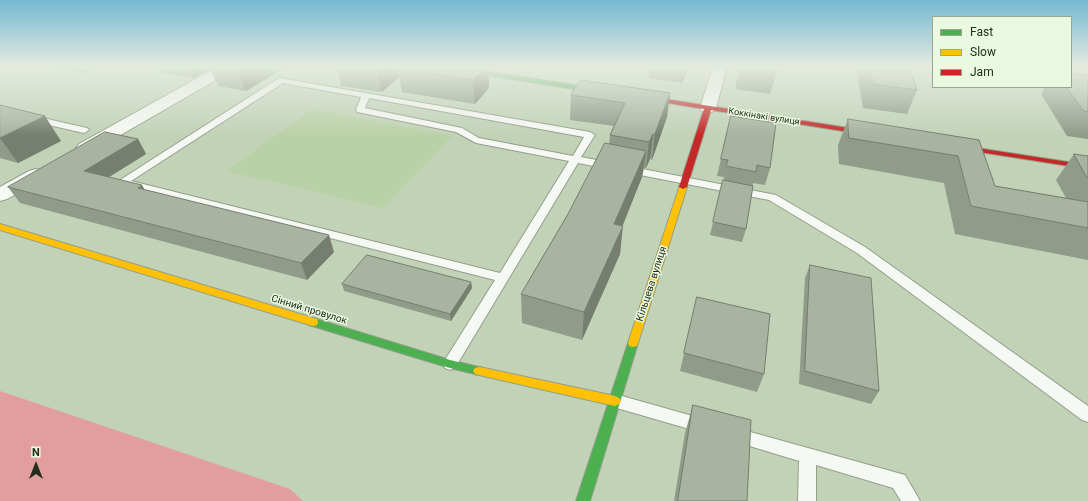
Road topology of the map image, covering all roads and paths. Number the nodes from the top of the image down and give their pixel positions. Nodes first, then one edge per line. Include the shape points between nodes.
1 (188, 89) edge
2 (267, 89) edge
3 (331, 89) edge
4 (591, 89) edge
5 (713, 89) edge
6 (614, 93) edge
7 (366, 96) junction
8 (630, 96) edge
9 (708, 108) junction
10 (23, 116) edge
11 (84, 130) dead end
12 (887, 136) edge
13 (941, 144) edge
14 (70, 156) edge
15 (577, 159) junction
16 (1088, 167) edge
17 (49, 168) edge
18 (686, 179) junction
19 (0, 195) edge
20 (0, 227) edge
21 (504, 278) junction
22 (450, 364) junction
23 (614, 401) junction
24 (1088, 415) edge
25 (808, 456) junction
26 (582, 501) edge
27 (808, 501) edge
28 (911, 501) edge

1 - 14 street
2 - 21 lane via 122,182
3 - 7 lane
4 - 6 street
5 - 9 street, Кільцева вулиця
7 - 15 lane via 360,110 459,130 476,140
7 - 15 lane via 590,135
8 - 9 street, Коккінакі вулиця
9 - 12 street, Коккінакі вулиця
9 - 18 street, Кільцева вулиця
10 - 11 lane
13 - 16 street
15 - 18 lane
15 - 21 lane
17 - 19 street
18 - 23 street, Кільцева вулиця
18 - 24 lane via 772,197 861,250
20 - 22 street, Сінний провулок
21 - 22 lane
22 - 23 street, Сінний провулок
23 - 25 lane
23 - 26 street, Кільцева вулиця
25 - 27 lane
25 - 28 lane via 899,481

